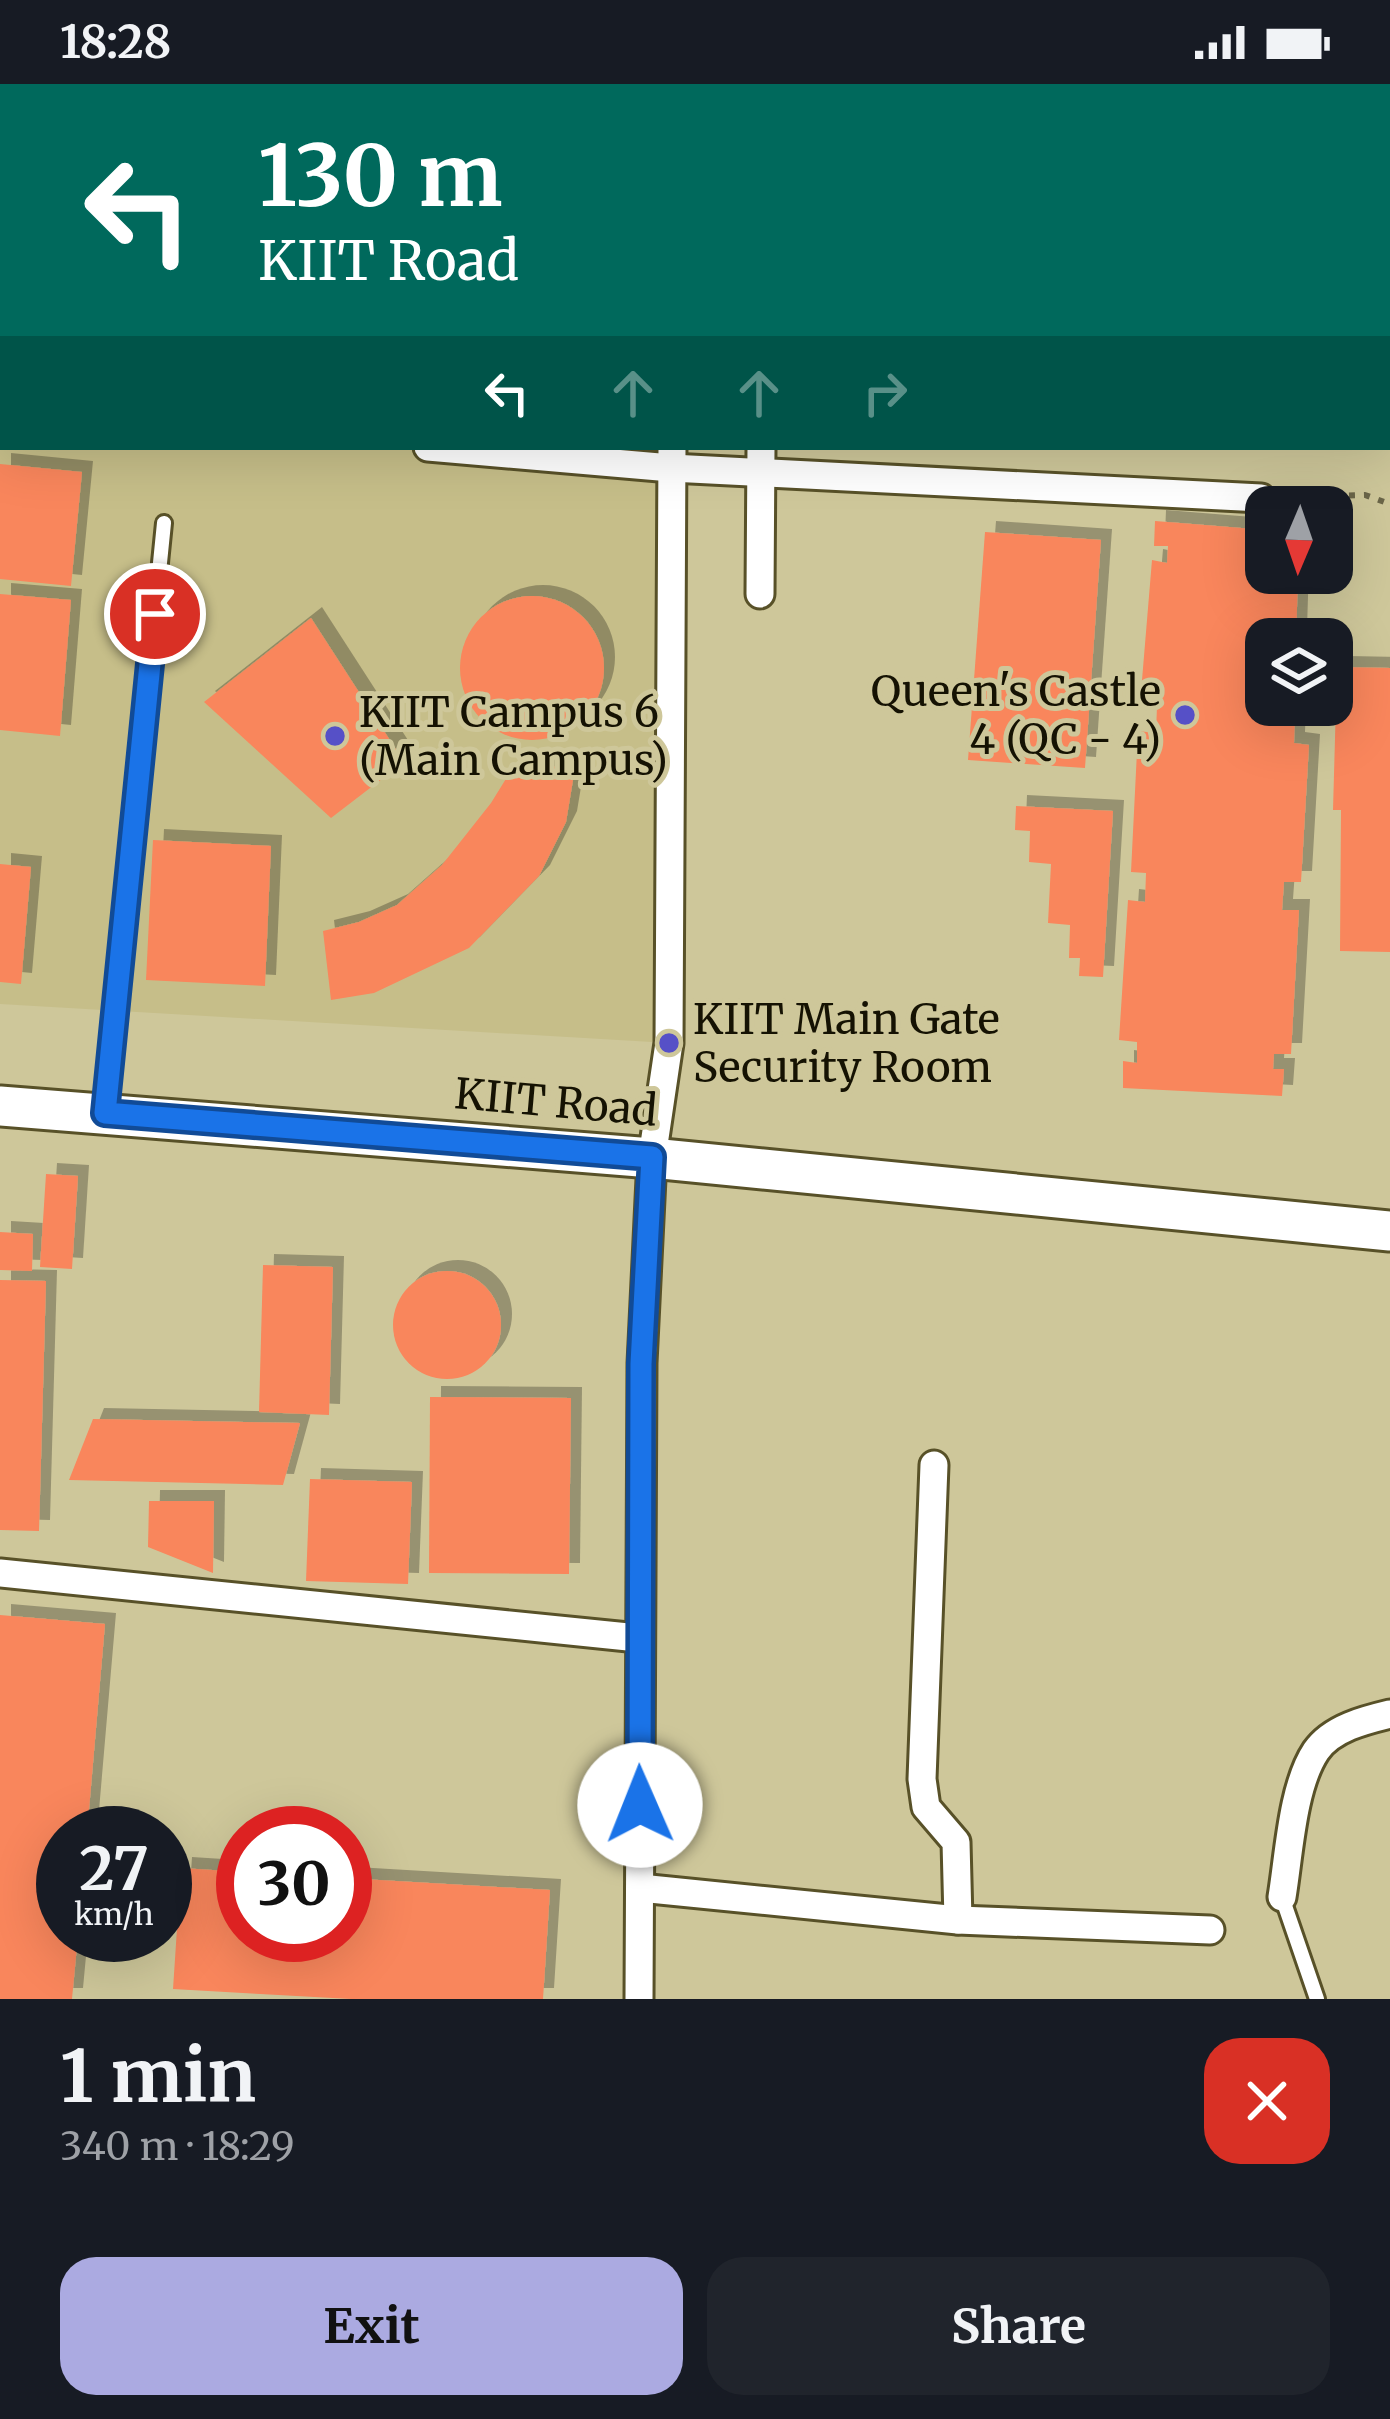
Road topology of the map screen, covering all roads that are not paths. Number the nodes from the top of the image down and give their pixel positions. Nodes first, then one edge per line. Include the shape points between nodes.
1 (501, 450) edge
2 (672, 457) edge
3 (761, 459) edge
4 (1245, 496) edge
5 (164, 523) dead end
6 (760, 594) dead end
7 (0, 1106) edge
8 (105, 1113) junction
9 (652, 1157) junction
10 (1390, 1231) edge
11 (934, 1465) dead end
12 (0, 1573) edge
13 (638, 1638) junction
14 (1390, 1714) edge
15 (640, 1888) junction
16 (1282, 1898) joint
17 (958, 1920) junction
18 (1210, 1930) dead end
19 (639, 1999) edge
20 (1317, 1999) edge

1 - 2 street
2 - 3 street
2 - 9 street via 669,1043
3 - 4 street
3 - 6 street
5 - 8 lane
7 - 8 main road, KIIT Road
8 - 9 main road, KIIT Road
9 - 10 main road, KIIT Road
9 - 13 street
11 - 17 street via 922,1779 926,1807 956,1842
12 - 13 street
13 - 15 street
14 - 16 street via 1341,1729 1316,1750 1299,1797
15 - 17 street
15 - 19 street
16 - 20 lane
17 - 18 street

